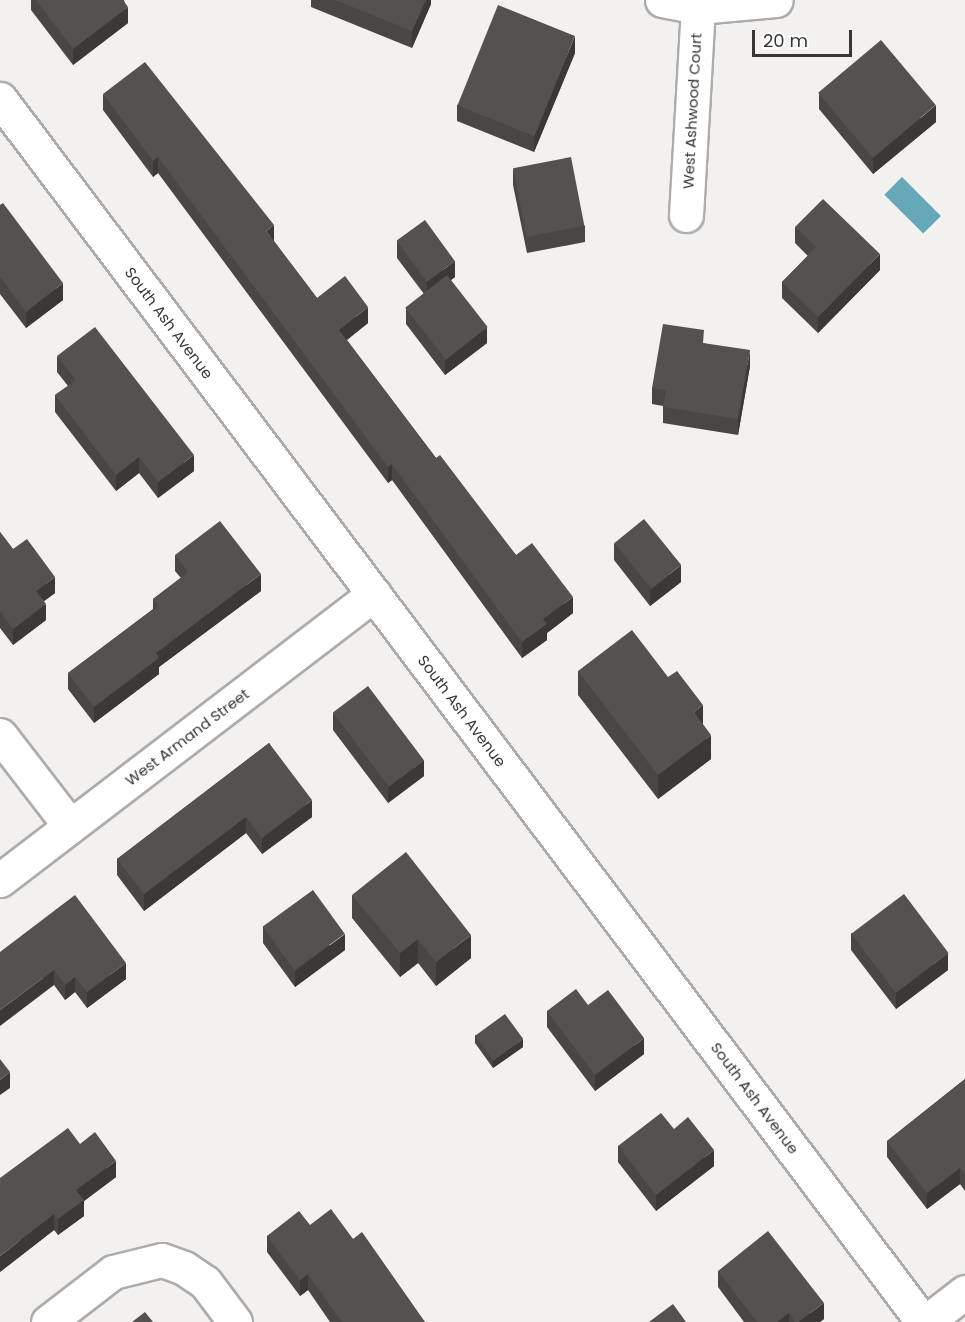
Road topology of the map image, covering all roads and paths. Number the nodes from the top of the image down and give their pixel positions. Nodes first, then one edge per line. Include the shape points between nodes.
1 (662, 0) edge
2 (776, 0) edge
3 (699, 7) junction
4 (0, 99) edge
5 (686, 215) dead end
6 (374, 594) junction
7 (0, 735) edge
8 (70, 826) junction
9 (0, 880) edge
10 (965, 1292) edge
11 (48, 1322) edge
12 (235, 1322) edge
13 (925, 1322) edge

1 - 3 street
2 - 3 street
3 - 5 street, West Ashwood Court
4 - 6 street, South Ash Avenue
6 - 8 street, West Armand Street
6 - 13 street, South Ash Avenue
7 - 8 street
8 - 9 street, West Armand Street
10 - 13 street
11 - 12 street via 113,1272 162,1260 205,1282

